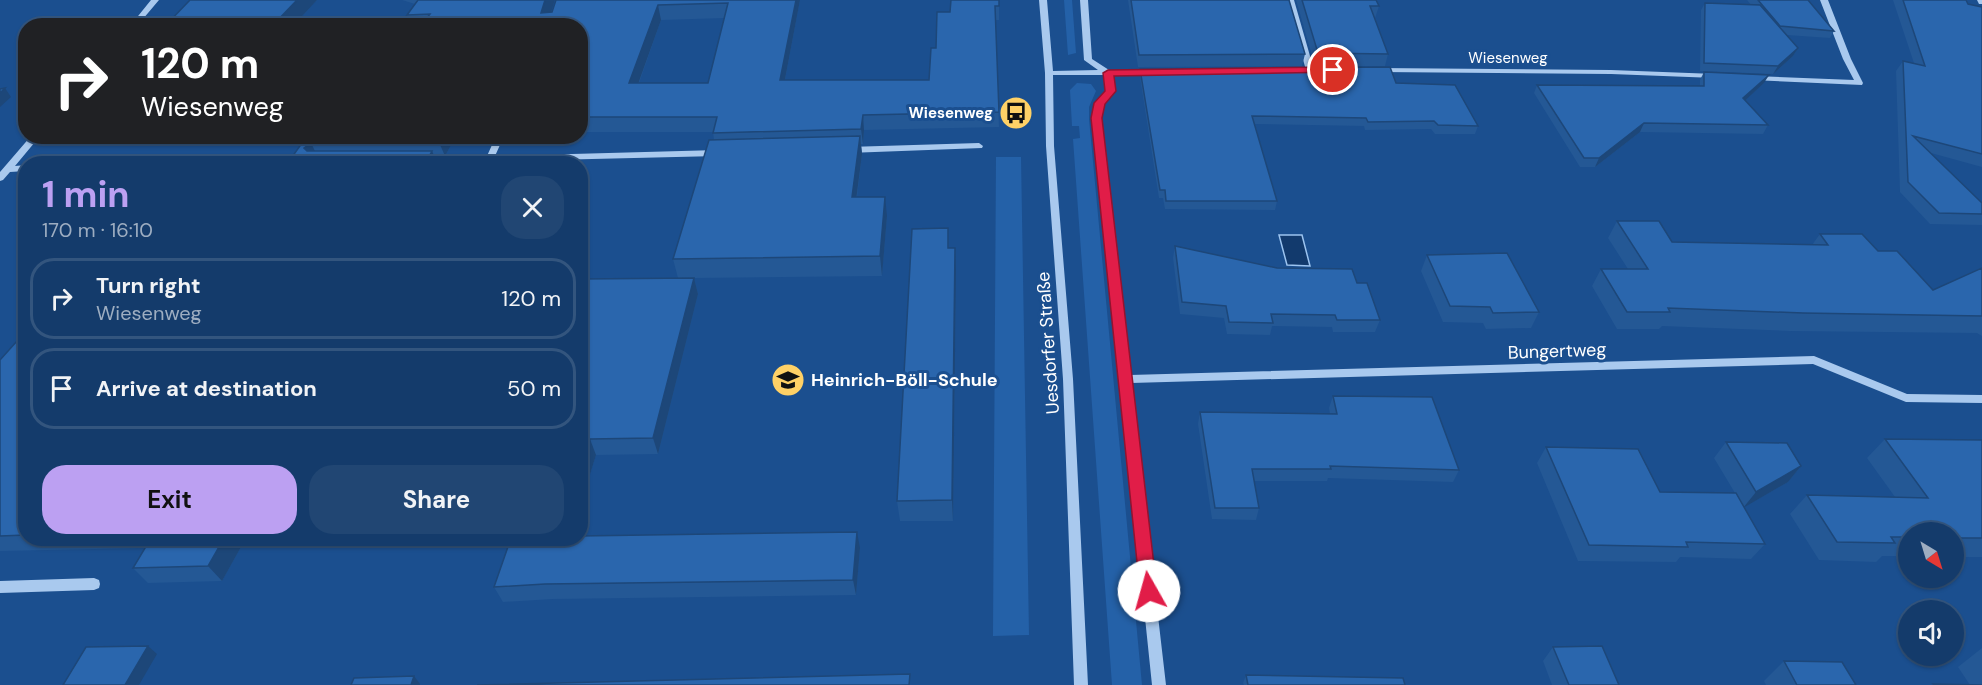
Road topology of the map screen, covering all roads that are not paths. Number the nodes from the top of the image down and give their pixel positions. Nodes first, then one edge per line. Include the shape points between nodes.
1 (155, 0) edge
2 (1043, 0) edge
3 (1084, 0) edge
4 (1290, 0) edge
5 (1824, 0) edge
6 (140, 18) edge
7 (1298, 70) edge
8 (1310, 70) junction
9 (1322, 70) edge
10 (1368, 70) edge
11 (1168, 72) edge
12 (1049, 73) junction
13 (1108, 73) junction
14 (1729, 77) edge
15 (1741, 78) edge
16 (29, 144) edge
17 (979, 146) dead end
18 (837, 150) edge
19 (731, 153) edge
20 (20, 156) edge
21 (586, 156) edge
22 (18, 158) edge
23 (18, 168) edge
24 (9, 169) junction
25 (0, 178) edge
26 (1125, 379) junction
27 (1982, 399) edge
28 (94, 585) dead end
29 (0, 587) edge
30 (1081, 685) edge
31 (1159, 685) edge

1 - 6 street
2 - 12 street, Uesdorfer Straße
3 - 13 street via 1088,60
4 - 8 street
5 - 15 street via 1859,83
7 - 8 street
8 - 9 street
10 - 14 street, Wiesenweg
11 - 13 street
12 - 13 street
12 - 30 street, Uesdorfer Straße
13 - 26 street via 1111,91 1100,103 1097,118
16 - 20 street
17 - 18 street
19 - 21 street
22 - 24 street
23 - 24 street
24 - 25 street
26 - 27 street, Bungertweg via 1814,360 1906,398
26 - 31 street
28 - 29 street

